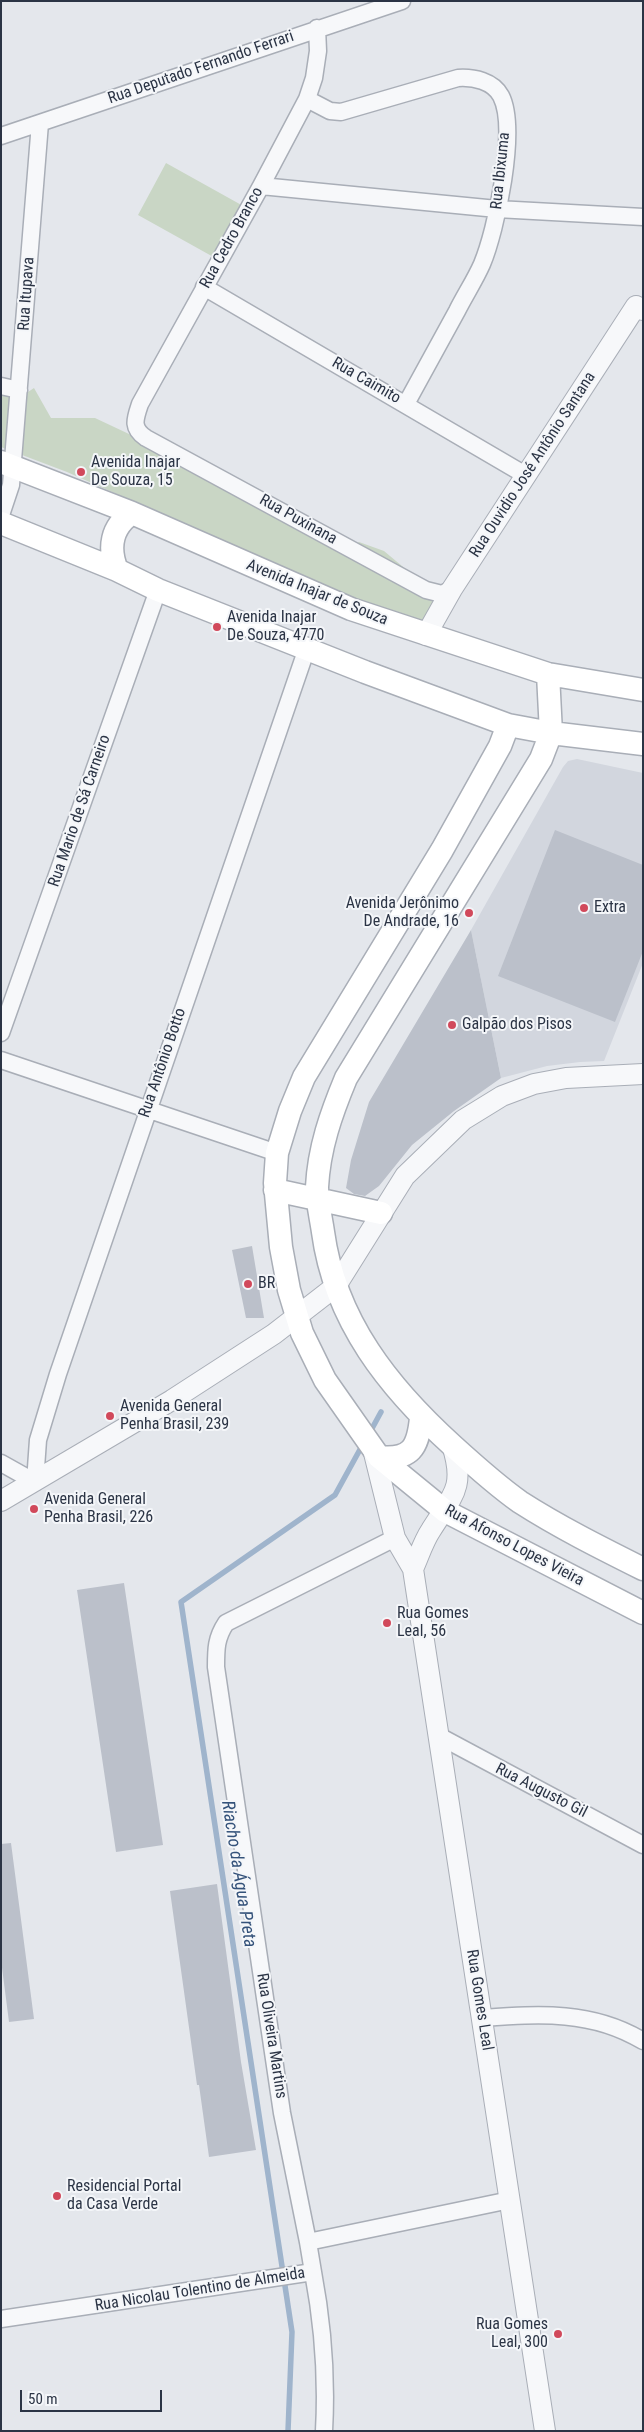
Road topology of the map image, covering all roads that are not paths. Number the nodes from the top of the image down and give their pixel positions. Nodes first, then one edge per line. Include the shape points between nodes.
1 (402, 1) edge
2 (317, 28) junction
3 (307, 99) junction
4 (40, 123) junction
5 (1, 136) edge
6 (261, 186) junction
7 (497, 209) junction
8 (643, 217) edge
9 (204, 287) junction
10 (641, 304) edge
11 (1, 386) edge
12 (19, 390) junction
13 (406, 404) junction
14 (146, 438) joint
15 (7, 463) edge
16 (527, 476) junction
17 (132, 513) junction
18 (1, 515) edge
19 (1, 523) edge
20 (117, 570) junction
21 (452, 589) junction
22 (158, 590) junction
23 (426, 635) junction
24 (307, 648) junction
25 (548, 674) junction
26 (643, 690) edge
27 (508, 725) junction
28 (551, 733) junction
29 (643, 744) edge
30 (378, 954) junction
31 (407, 978) junction
32 (1, 1033) edge
33 (1, 1060) edge
34 (643, 1074) edge
35 (147, 1110) junction
36 (277, 1153) junction
37 (275, 1190) junction
38 (318, 1198) junction
39 (381, 1213) junction
40 (336, 1286) junction
41 (296, 1317) junction
42 (421, 1418) junction
43 (452, 1445) junction
44 (377, 1453) junction
45 (1, 1463) edge
46 (35, 1482) junction
47 (1, 1501) edge
48 (444, 1512) junction
49 (395, 1538) junction
50 (413, 1568) junction
51 (643, 1569) edge
52 (643, 1614) edge
53 (438, 1736) junction
54 (643, 1845) edge
55 (482, 2018) junction
56 (643, 2041) edge
57 (510, 2200) junction
58 (308, 2242) junction
59 (314, 2272) junction
60 (1, 2319) edge
61 (324, 2431) edge
62 (545, 2431) edge

1 - 2 street, Rua Deputado Fernando Ferrari
2 - 3 street, Rua Cedro Branco via 318,51
2 - 4 street, Rua Deputado Fernando Ferrari
3 - 6 street, Rua Cedro Branco
3 - 7 street, Rua Ibixuma via 330,111 341,112 458,78 469,77 493,86 501,97 506,116 507,148
4 - 5 street, Rua Deputado Fernando Ferrari
4 - 12 street, Rua Itupava
6 - 7 street
6 - 9 street, Rua Cedro Branco
7 - 8 street
7 - 13 street, Rua Ibixuma via 492,238 482,265
9 - 13 street, Rua Caimito
9 - 14 street, Rua Cedro Branco via 140,404 134,423 137,432
10 - 16 street, Rua Ouvidio José Antônio Santana
11 - 12 street
12 - 15 street, Rua Itupava
13 - 16 street, Rua Caimito
14 - 21 street, Rua Puxinana via 426,590 442,594
15 - 17 main road, Avenida Inajar de Souza
15 - 18 street, Rua Itupava via 11,485
16 - 21 street, Rua Ouvidio José Antônio Santana
17 - 20 main road via 124,518 112,538
17 - 23 main road, Avenida Inajar de Souza via 351,609
19 - 20 main road
20 - 22 main road
21 - 23 street, Rua Ouvidio José Antônio Santana
22 - 24 main road
22 - 32 street, Rua Mario de Sá Carneiro
23 - 25 main road, Avenida Inajar de Souza
24 - 27 main road
24 - 35 street, Rua Antônio Botto
25 - 26 main road, Avenida Inajar de Souza
25 - 28 main road
27 - 28 main road
27 - 30 main road, Rua Afonso Lopes Vieira via 500,746 442,850
28 - 29 main road
28 - 31 main road via 541,759
30 - 31 main road via 389,952 400,957 406,966
30 - 36 main road, Rua Afonso Lopes Vieira via 304,1077
31 - 38 main road via 346,1078 330,1117 320,1157
33 - 35 street
34 - 39 street via 566,1078 534,1084 502,1096 463,1120 433,1148 405,1176
35 - 36 street
35 - 46 street, Rua Antônio Botto via 38,1440
36 - 37 main road, Rua Afonso Lopes Vieira
37 - 38 main road
37 - 41 main road, Rua Afonso Lopes Vieira via 281,1247
38 - 39 main road
38 - 40 main road via 326,1256
39 - 40 street
40 - 41 street
40 - 42 main road via 351,1323 373,1360
41 - 44 main road, Rua Afonso Lopes Vieira via 325,1380
41 - 46 street via 172,1400
42 - 43 main road
42 - 44 main road via 416,1444 406,1455 396,1459
43 - 48 street via 458,1475 452,1500
43 - 51 main road via 486,1477 521,1502
44 - 48 main road, Rua Afonso Lopes Vieira
44 - 49 street, Rua Gomes Leal
45 - 46 street
46 - 47 street
48 - 50 street via 430,1530
48 - 52 main road, Rua Afonso Lopes Vieira
49 - 50 street, Rua Gomes Leal
49 - 58 street, Rua Oliveira Martins via 226,1623 218,1635 216,1649 216,1667 282,2113
50 - 53 street, Rua Gomes Leal
53 - 54 street, Rua Augusto Gil
53 - 55 street, Rua Gomes Leal
55 - 56 street via 576,2016 629,2033
55 - 57 street, Rua Gomes Leal
57 - 58 street, Rua Nicolau Tolentino de Almeida
57 - 62 street, Rua Gomes Leal
58 - 59 street, Rua Nicolau Tolentino de Almeida
59 - 60 street, Rua Nicolau Tolentino de Almeida
59 - 61 street via 325,2362

